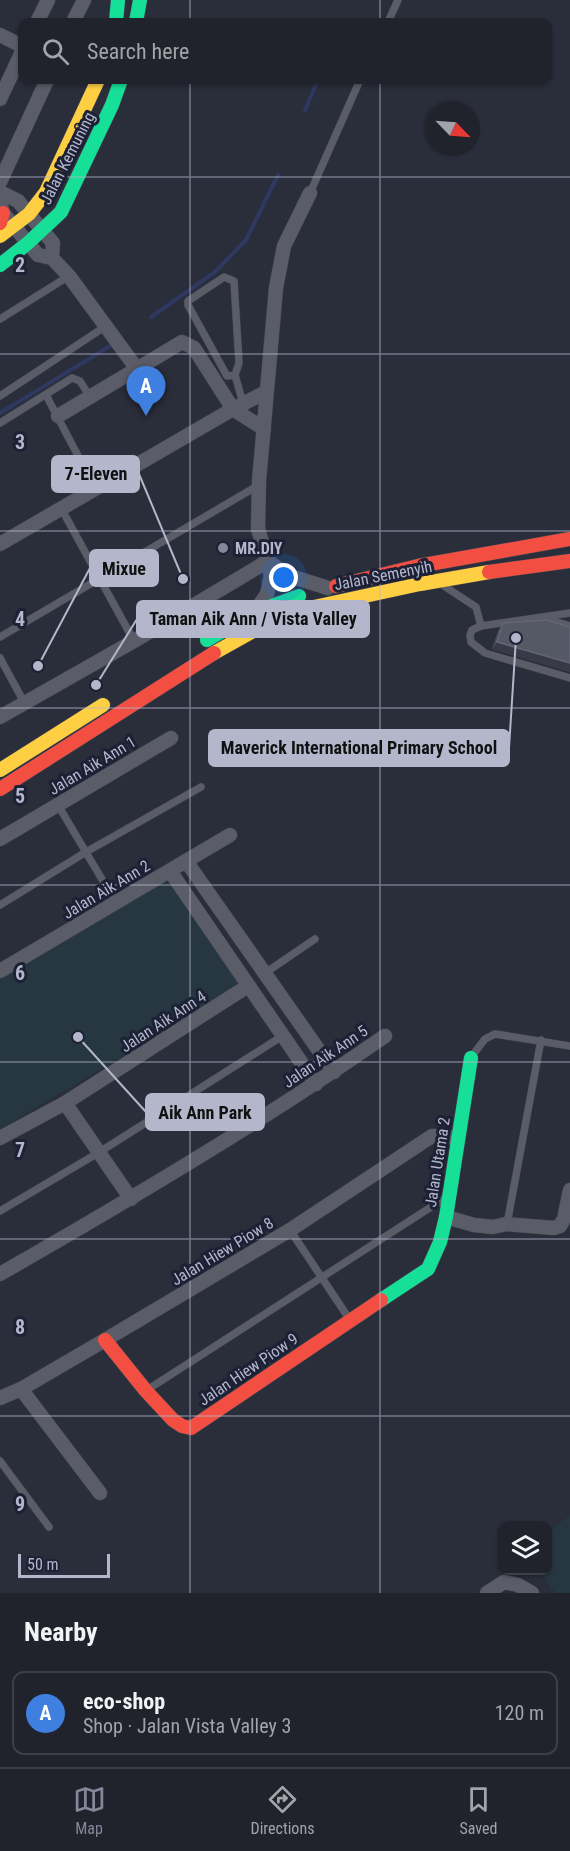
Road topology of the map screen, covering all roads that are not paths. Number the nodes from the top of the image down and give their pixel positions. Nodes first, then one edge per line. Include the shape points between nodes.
1 (48, 0) edge
2 (84, 0) edge
3 (118, 0) edge
4 (140, 0) edge
5 (398, 0) edge
6 (39, 18) edge
7 (75, 18) edge
8 (116, 18) edge
9 (137, 18) edge
10 (390, 18) edge
11 (0, 35) edge
12 (18, 44) edge
13 (18, 61) edge
14 (45, 84) edge
15 (96, 84) edge
16 (120, 84) edge
17 (358, 84) edge
18 (0, 99) edge
19 (0, 182) edge
20 (0, 192) edge
21 (46, 192) junction
22 (310, 193) joint
23 (18, 201) junction
24 (61, 212) junction
25 (1, 213) edge
26 (29, 214) junction
27 (14, 226) junction
28 (42, 230) junction
29 (0, 236) edge
30 (28, 243) junction
31 (53, 243) junction
32 (45, 256) junction
33 (5, 261) edge
34 (69, 276) junction
35 (0, 319) edge
36 (106, 326) junction
37 (137, 369) junction
38 (235, 375) junction
39 (266, 392) junction
40 (46, 395) junction
41 (0, 396) edge
42 (90, 397) junction
43 (238, 406) junction
44 (58, 416) junction
45 (0, 423) edge
46 (264, 429) junction
47 (259, 485) junction
48 (95, 488) junction
49 (61, 508) junction
50 (570, 539) edge
51 (0, 544) edge
52 (268, 561) junction
53 (570, 561) edge
54 (99, 578) junction
55 (436, 581) junction
56 (328, 588) junction
57 (255, 612) junction
58 (570, 613) edge
59 (544, 618) junction
60 (481, 626) junction
61 (570, 626) edge
62 (0, 637) edge
63 (134, 641) junction
64 (194, 649) dead end
65 (0, 658) edge
66 (570, 678) edge
67 (114, 698) dead end
68 (25, 704) junction
69 (0, 717) edge
70 (171, 738) dead end
71 (0, 770) edge
72 (201, 788) dead end
73 (0, 789) edge
74 (58, 805) junction
75 (230, 835) dead end
76 (0, 839) edge
77 (86, 852) junction
78 (186, 861) junction
79 (170, 871) junction
80 (116, 903) junction
81 (0, 905) edge
82 (315, 939) dead end
83 (0, 971) edge
84 (265, 973) junction
85 (249, 986) junction
86 (284, 1035) junction
87 (385, 1036) dead end
88 (540, 1040) junction
89 (570, 1046) edge
90 (471, 1058) joint
91 (334, 1072) junction
92 (316, 1084) junction
93 (65, 1103) junction
94 (0, 1138) edge
95 (458, 1138) junction
96 (98, 1153) junction
97 (570, 1190) edge
98 (450, 1194) junction
99 (130, 1199) junction
100 (0, 1211) edge
101 (446, 1217) junction
102 (506, 1224) junction
103 (290, 1230) junction
104 (428, 1269) joint
105 (0, 1274) edge
106 (321, 1278) junction
107 (350, 1320) junction
108 (105, 1340) junction
109 (21, 1389) junction
110 (146, 1391) junction
111 (0, 1398) edge
112 (0, 1461) edge
113 (100, 1493) dead end
114 (49, 1527) dead end
115 (487, 1593) edge
116 (532, 1593) edge

1 - 6 street
2 - 7 street
3 - 8 street
4 - 9 street
5 - 10 lane
11 - 12 street
13 - 18 street
14 - 19 street
15 - 21 street, Jalan Kemuning
16 - 24 street, Jalan Kemuning
17 - 22 lane
20 - 23 street
21 - 23 street
21 - 26 street, Jalan Kemuning
22 - 39 street via 284,246
23 - 26 street
24 - 28 street, Jalan Kemuning
24 - 31 street
25 - 27 street
26 - 27 street, Jalan Kemuning
26 - 28 street
27 - 29 street, Jalan Kemuning
27 - 30 street
28 - 30 street, Jalan Kemuning
28 - 31 street
30 - 32 street
30 - 33 street, Jalan Kemuning
31 - 32 street
32 - 33 street
32 - 34 street
34 - 35 lane
34 - 36 street
36 - 37 street
36 - 41 lane
37 - 42 street
37 - 43 street via 182,342 194,348
38 - 38 lane via 239,363 234,281 224,277 188,301 188,305 227,376
38 - 43 lane
39 - 43 street
39 - 46 street
40 - 42 lane via 72,378 80,381
40 - 44 lane
40 - 45 lane
42 - 44 street
43 - 46 street
43 - 48 street
44 - 48 lane
46 - 47 street
47 - 52 street via 258,529
47 - 54 lane
48 - 49 street
49 - 51 street
49 - 54 lane
50 - 56 street, Jalan Semenyih via 418,566
52 - 56 street via 287,575
52 - 57 street via 271,576 267,594
52 - 63 street
53 - 55 street, Jalan Semenyih
54 - 62 lane
54 - 63 lane
55 - 60 lane via 476,607
55 - 73 street, Jalan Semenyih via 300,610 262,626
56 - 57 street, Jalan Semenyih
57 - 64 street, Jalan Semenyih
58 - 59 lane
59 - 60 lane
59 - 61 lane
60 - 66 lane via 470,635 476,648
63 - 68 street
65 - 68 lane
67 - 71 street
68 - 69 street
70 - 74 street, Jalan Aik Ann 1
72 - 77 lane
74 - 76 street, Jalan Aik Ann 1
74 - 77 lane
75 - 78 street, Jalan Aik Ann 2
77 - 80 lane
77 - 81 lane
78 - 79 street, Jalan Aik Ann 2
78 - 84 street
79 - 80 street, Jalan Aik Ann 2
79 - 85 street
80 - 83 street, Jalan Aik Ann 2
82 - 84 lane
84 - 91 street
85 - 86 street
85 - 93 street, Jalan Aik Ann 4
86 - 92 street
86 - 96 lane
87 - 91 street, Jalan Aik Ann 5
88 - 89 lane
88 - 90 lane via 495,1034 485,1039
88 - 102 lane
90 - 95 street, Jalan Utama 2
91 - 92 street, Jalan Aik Ann 5
92 - 99 street, Jalan Aik Ann 5
93 - 94 street, Jalan Aik Ann 4
93 - 96 street
95 - 98 street, Jalan Utama 2
95 - 103 street, Jalan Hiew Piow 8 via 432,1136
96 - 99 street
96 - 100 lane
97 - 102 street via 561,1226
98 - 101 street, Jalan Utama 2
98 - 106 lane
99 - 105 street, Jalan Aik Ann 5
101 - 102 street via 474,1225
101 - 104 street, Jalan Utama 2
103 - 106 lane
103 - 108 street, Jalan Hiew Piow 8
104 - 107 street, Jalan Hiew Piow 9
106 - 107 lane
106 - 110 lane
107 - 110 street, Jalan Hiew Piow 9 via 191,1428 173,1420
108 - 109 street, Jalan Hiew Piow 8
108 - 110 street, Jalan Hiew Piow 9
109 - 111 street, Jalan Hiew Piow 8
109 - 113 street
112 - 114 lane
115 - 116 street via 504,1582

